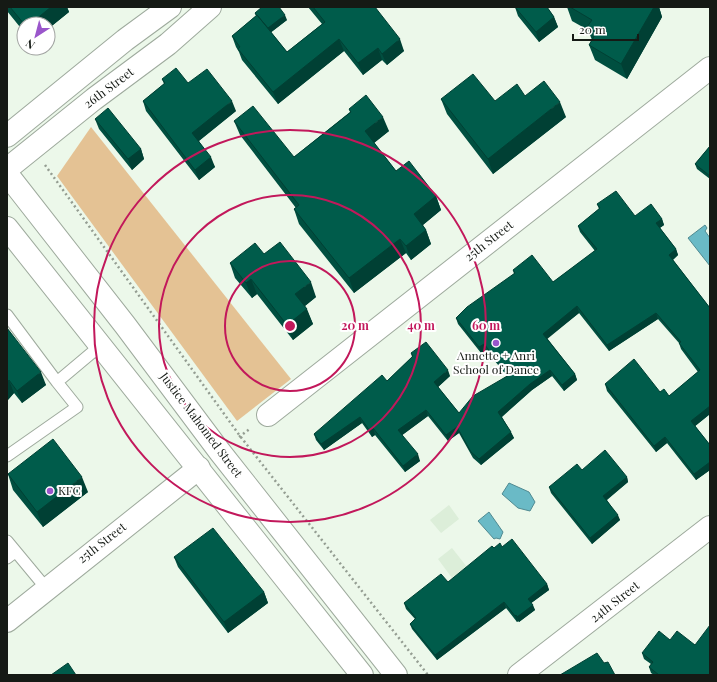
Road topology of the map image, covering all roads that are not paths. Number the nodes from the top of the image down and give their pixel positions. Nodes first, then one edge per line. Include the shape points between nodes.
1 (170, 7) edge
2 (210, 7) edge
3 (145, 14) edge
4 (188, 26) junction
5 (142, 63) junction
6 (710, 68) edge
7 (7, 136) edge
8 (7, 169) edge
9 (7, 174) edge
10 (7, 228) edge
11 (7, 315) edge
12 (101, 345) junction
13 (57, 382) junction
14 (268, 415) dead end
15 (7, 456) edge
16 (199, 468) junction
17 (710, 527) edge
18 (7, 541) edge
19 (11, 555) edge
20 (46, 588) junction
21 (7, 621) edge
22 (362, 675) edge
23 (396, 675) edge
24 (519, 675) edge

1 - 3 street
2 - 4 street, 26th Street
3 - 4 street via 170,26
3 - 5 street
3 - 7 street
4 - 5 street, 26th Street
5 - 8 street, 26th Street
6 - 14 street, 25th Street
9 - 23 street, Justice Mahomed Street via 220,452
10 - 12 street
11 - 13 lane
12 - 13 lane
12 - 16 street
13 - 15 lane via 77,407
16 - 20 street, 25th Street
16 - 22 street
17 - 24 street, 24th Street
18 - 19 lane
19 - 20 lane
20 - 21 street, 25th Street

